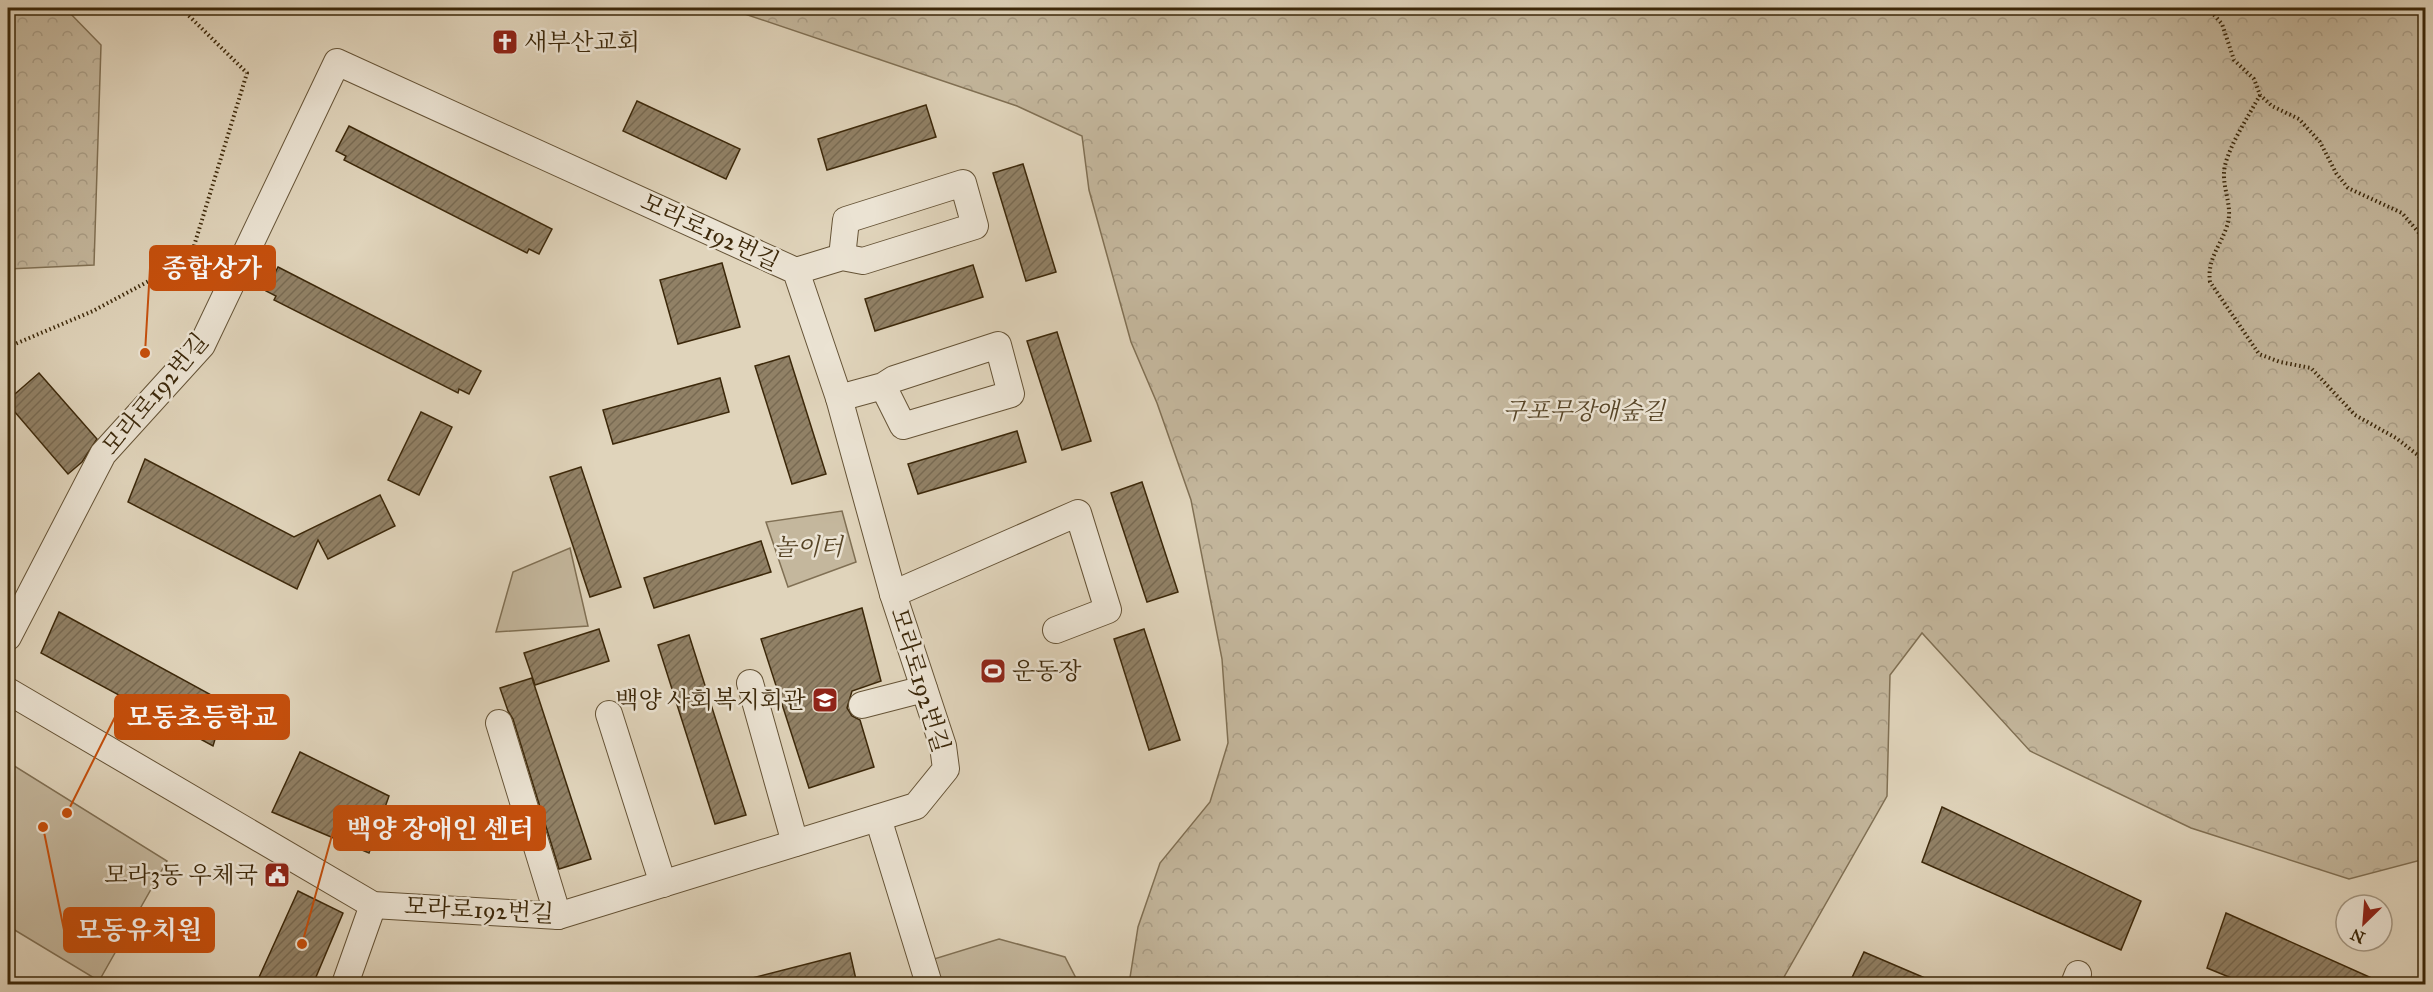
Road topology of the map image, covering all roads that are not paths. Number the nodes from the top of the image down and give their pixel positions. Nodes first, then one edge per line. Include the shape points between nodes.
1 (842, 257) junction
2 (796, 271) junction
3 (883, 386) junction
4 (839, 398) junction
5 (893, 594) junction
6 (1056, 630) dead end
7 (8, 637) edge
8 (750, 683) dead end
9 (924, 689) junction
10 (8, 691) edge
11 (862, 705) dead end
12 (609, 714) dead end
13 (498, 723) dead end
14 (878, 818) junction
15 (795, 843) junction
16 (663, 884) junction
17 (373, 905) junction
18 (558, 916) junction
19 (345, 984) edge
20 (929, 984) edge

1 - 1 street via 846,220 963,183 975,226 863,261
1 - 2 street
2 - 4 street, 모라로192번길
2 - 7 street, 모라로192번길 via 337,62 202,345 103,454
3 - 3 street via 998,345 1011,394 903,426
3 - 4 street
4 - 5 street, 모라로192번길
5 - 6 street via 1078,513 1108,610
5 - 9 street, 모라로192번길
8 - 15 street
9 - 11 street
9 - 14 street, 모라로192번길 via 943,746 946,770 916,806
10 - 17 street, 모라로192번길
12 - 16 street
13 - 18 street
14 - 15 street, 모라로192번길
14 - 20 street
15 - 16 street, 모라로192번길
16 - 18 street, 모라로192번길
17 - 18 street, 모라로192번길
17 - 19 street, 모라로192번길

